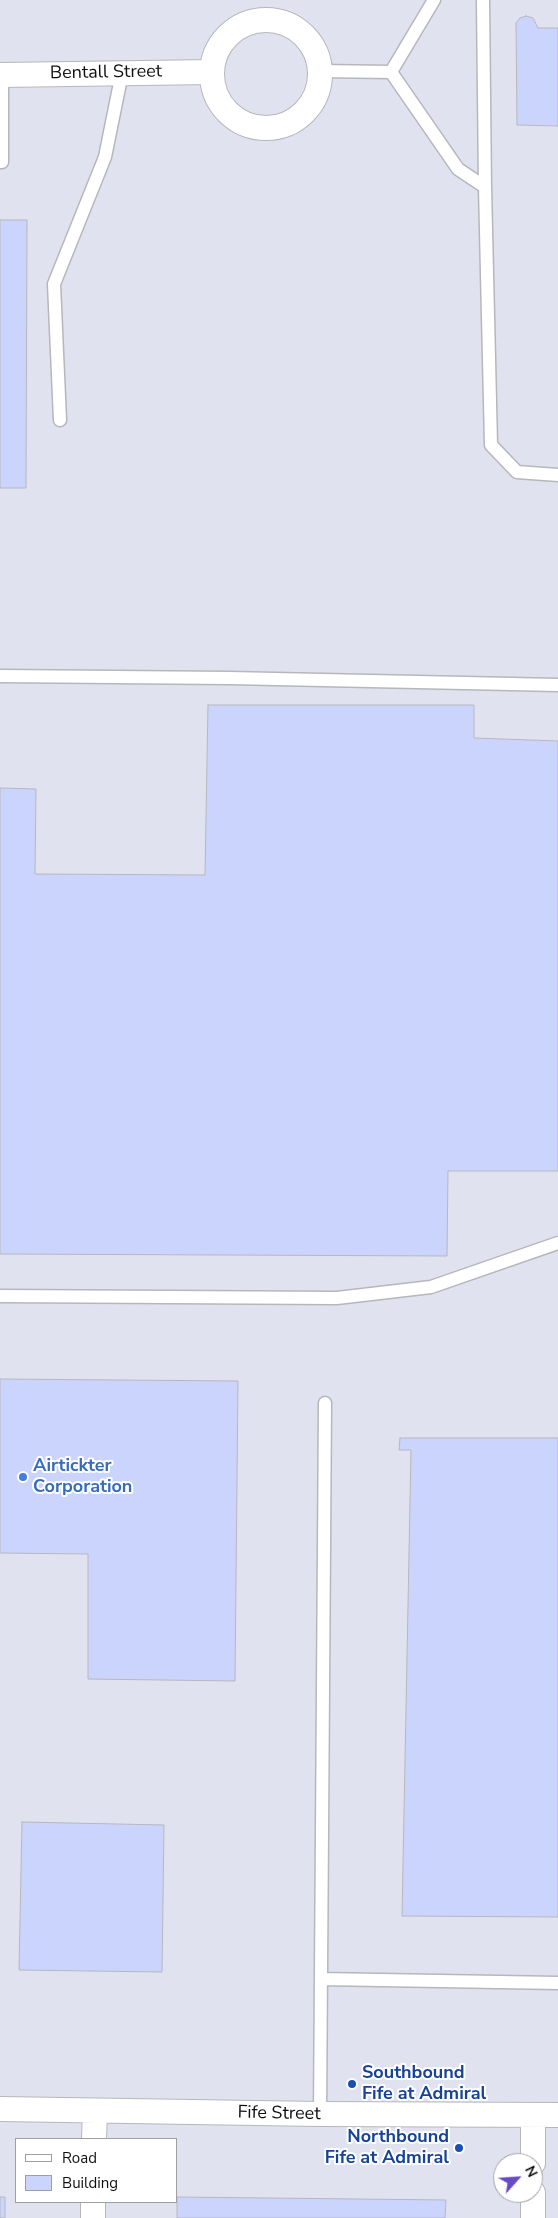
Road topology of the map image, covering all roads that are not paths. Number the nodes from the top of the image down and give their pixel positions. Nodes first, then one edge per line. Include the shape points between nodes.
1 (434, 0) edge
2 (484, 0) edge
3 (319, 70) junction
4 (212, 72) junction
5 (391, 72) junction
6 (122, 73) junction
7 (1, 74) edge
8 (0, 162) edge
9 (486, 187) junction
10 (60, 420) dead end
11 (558, 475) edge
12 (0, 676) edge
13 (558, 685) edge
14 (558, 1243) edge
15 (0, 1296) edge
16 (325, 1403) dead end
17 (321, 1979) junction
18 (558, 1983) edge
19 (0, 2110) edge
20 (95, 2111) junction
21 (320, 2114) junction
22 (533, 2115) junction
23 (558, 2116) edge
24 (94, 2138) edge
25 (532, 2153) edge
26 (93, 2203) edge
27 (533, 2203) edge
28 (93, 2218) edge
29 (533, 2218) edge

1 - 5 lane
2 - 9 lane
3 - 4 street via 313,48 300,31 284,22 262,19 229,34 216,51
3 - 4 street via 316,95 306,110 290,122 266,128 251,126 231,116 217,98
3 - 5 lane
4 - 6 street, Bentall Street
5 - 9 lane via 458,169
6 - 7 street, Bentall Street
6 - 10 lane via 105,156 54,284
7 - 8 lane
9 - 11 lane via 491,445 517,472
12 - 13 lane
14 - 15 lane via 431,1287 337,1298
16 - 17 lane
17 - 18 lane
17 - 21 lane
19 - 20 street, Fife Street
20 - 21 street, Fife Street
20 - 24 street
21 - 22 street, Fife Street
22 - 23 street, Fife Street
22 - 25 street
26 - 28 street
27 - 29 street

